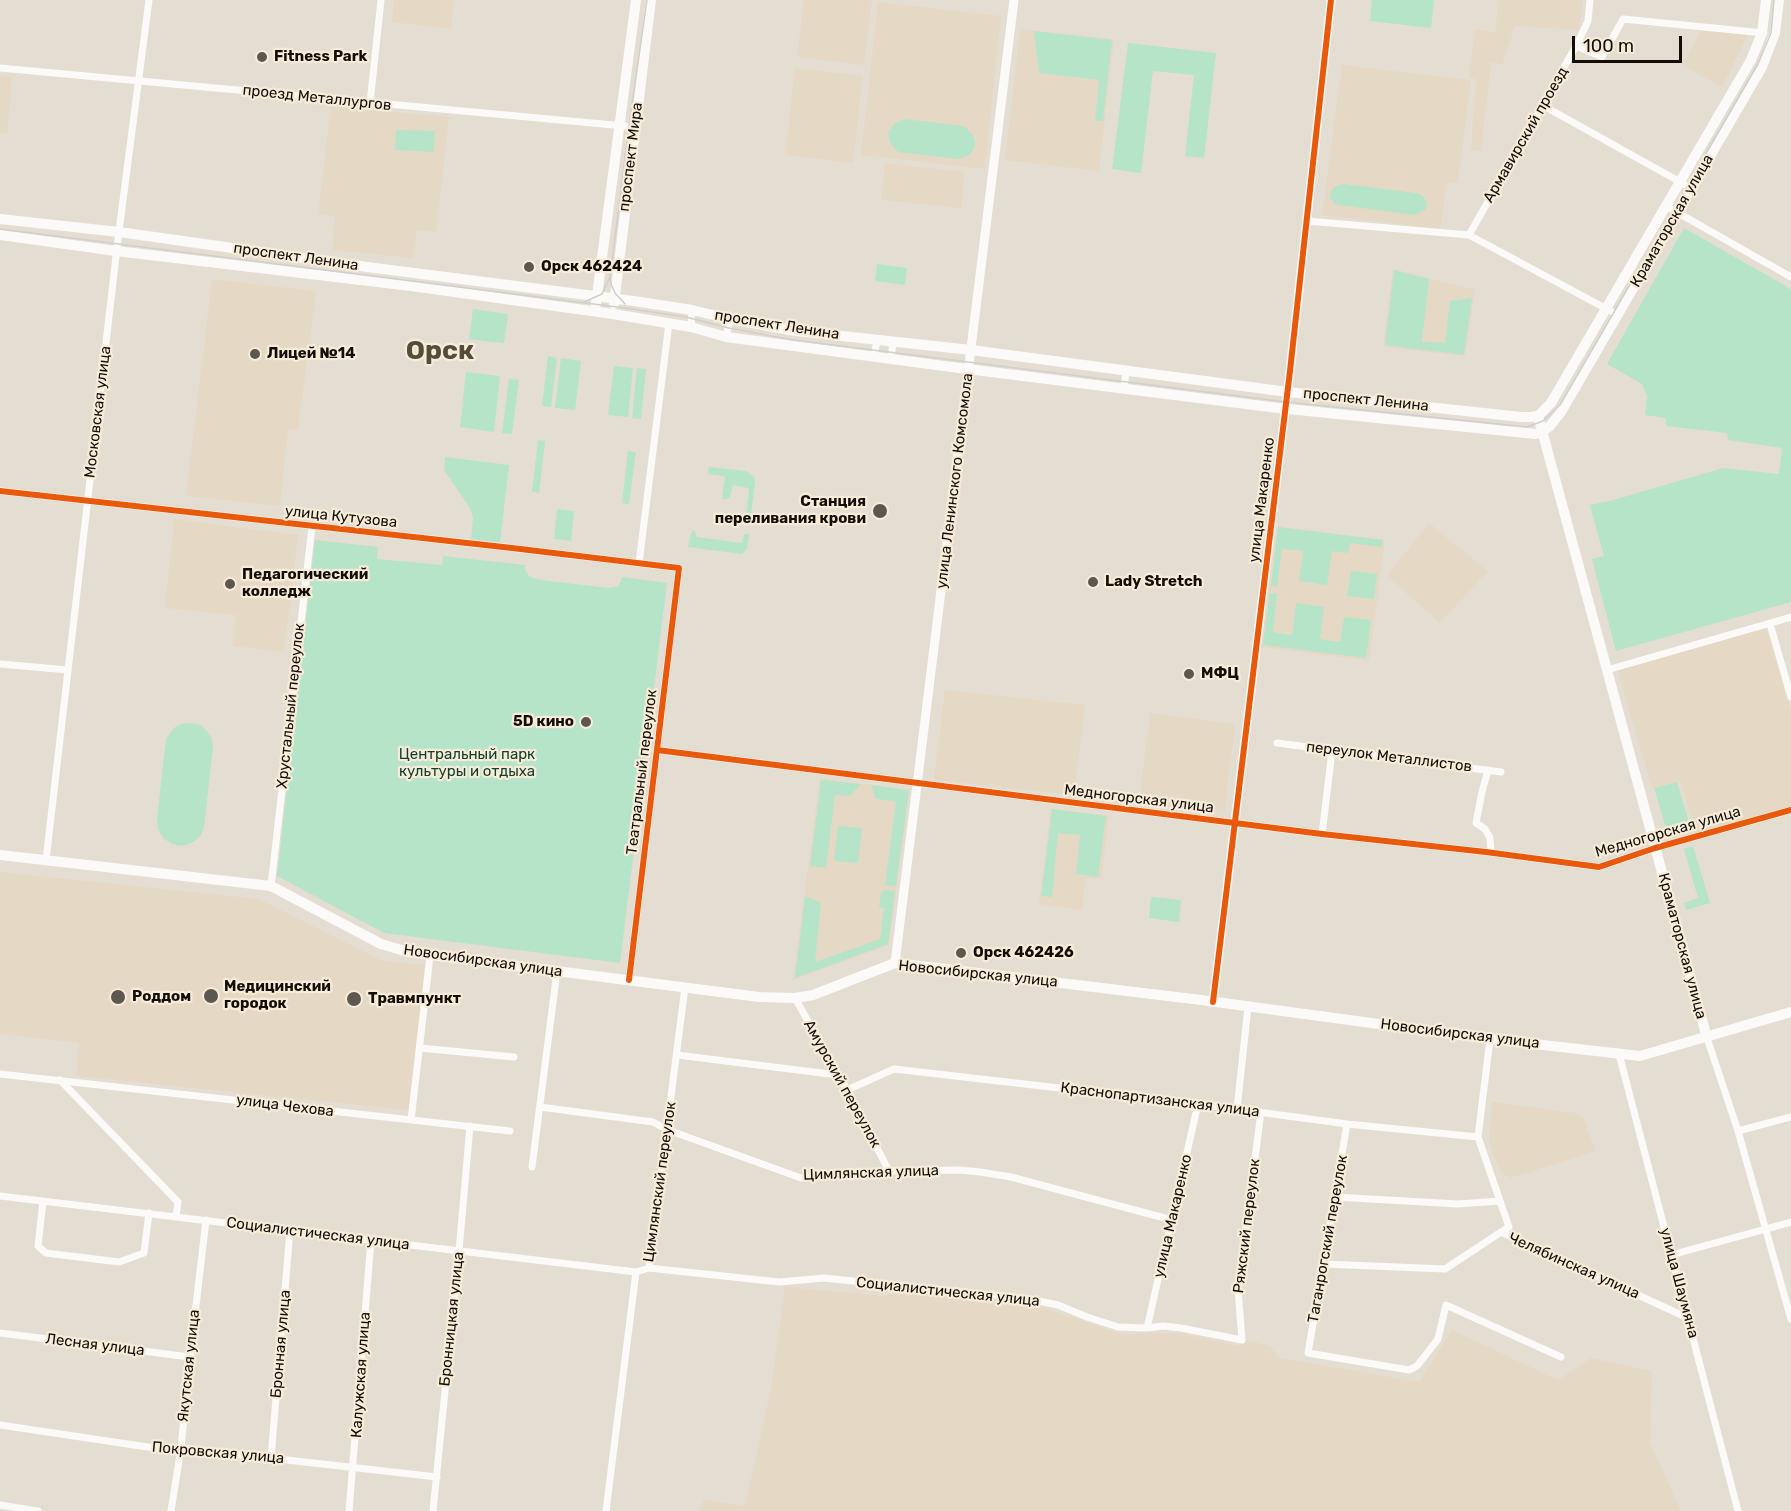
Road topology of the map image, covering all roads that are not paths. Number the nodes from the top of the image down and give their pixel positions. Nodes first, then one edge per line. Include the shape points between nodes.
1 (149, 0) edge
2 (381, 0) edge
3 (636, 0) edge
4 (651, 0) edge
5 (1014, 0) edge
6 (1331, 0) edge
7 (1590, 0) edge
8 (1766, 0) edge
9 (1779, 0) edge
10 (1762, 33) junction
11 (1775, 33) junction
12 (1576, 46) junction
13 (1750, 62) junction
14 (1762, 67) junction
15 (0, 68) edge
16 (139, 80) junction
17 (622, 102) junction
18 (370, 104) junction
19 (638, 104) junction
20 (1542, 105) junction
21 (619, 125) junction
22 (635, 127) junction
23 (1709, 133) junction
24 (1720, 140) junction
25 (613, 176) junction
26 (629, 178) junction
27 (1682, 179) junction
28 (1693, 185) junction
29 (1666, 206) junction
30 (1677, 213) junction
31 (0, 219) edge
32 (1307, 221) junction
33 (1656, 222) junction
34 (1668, 229) junction
35 (119, 232) junction
36 (0, 235) edge
37 (1469, 235) junction
38 (116, 251) junction
39 (264, 252) junction
40 (372, 267) junction
41 (262, 268) junction
42 (413, 273) junction
43 (1791, 277) edge
44 (473, 280) junction
45 (371, 281) junction
46 (411, 286) junction
47 (471, 294) junction
48 (597, 296) junction
49 (615, 298) junction
50 (1606, 309) junction
51 (693, 310) junction
52 (596, 311) junction
53 (613, 314) junction
54 (1618, 315) junction
55 (730, 319) junction
56 (669, 323) junction
57 (691, 327) junction
58 (796, 331) junction
59 (828, 335) junction
60 (726, 337) junction
61 (877, 340) junction
62 (893, 342) junction
63 (793, 346) junction
64 (971, 350) junction
65 (826, 351) junction
66 (874, 357) junction
67 (891, 359) junction
68 (968, 369) junction
69 (1126, 370) junction
70 (1564, 382) junction
71 (1575, 388) junction
72 (1124, 389) junction
73 (1288, 392) junction
74 (1363, 400) junction
75 (1429, 407) junction
76 (1285, 408) junction
77 (1538, 416) junction
78 (1362, 417) junction
79 (1428, 424) junction
80 (1542, 432) junction
81 (0, 491) edge
82 (88, 501) junction
83 (312, 526) junction
84 (639, 563) junction
85 (679, 568) joint
86 (1791, 617) edge
87 (1770, 624) junction
88 (0, 664) edge
89 (68, 670) junction
90 (1607, 670) junction
91 (1791, 697) edge
92 (1277, 743) dead end
93 (657, 750) junction
94 (1332, 751) junction
95 (1488, 770) junction
96 (1501, 772) dead end
97 (918, 783) junction
98 (1791, 810) edge
99 (1234, 822) junction
100 (1322, 834) junction
101 (1655, 848) junction
102 (1491, 852) junction
103 (0, 855) edge
104 (46, 860) junction
105 (271, 886) junction
106 (430, 956) junction
107 (896, 963) junction
108 (556, 971) junction
109 (629, 980) junction
110 (685, 987) junction
111 (795, 998) junction
112 (1213, 1002) junction
113 (1248, 1007) junction
114 (1791, 1012) edge
115 (1707, 1038) junction
116 (1490, 1039) junction
117 (420, 1048) junction
118 (1619, 1054) junction
119 (677, 1055) junction
120 (514, 1057) dead end
121 (0, 1074) edge
122 (838, 1075) junction
123 (60, 1080) junction
124 (847, 1090) junction
125 (1198, 1104) junction
126 (540, 1107) junction
127 (1237, 1109) junction
128 (1261, 1112) junction
129 (1791, 1117) edge
130 (411, 1120) junction
131 (1347, 1124) junction
132 (470, 1126) junction
133 (668, 1130) junction
134 (510, 1131) dead end
135 (1738, 1131) junction
136 (1478, 1137) junction
137 (532, 1167) dead end
138 (889, 1171) junction
139 (0, 1196) edge
140 (1335, 1197) junction
141 (43, 1201) junction
142 (1500, 1201) junction
143 (149, 1213) junction
144 (176, 1216) junction
145 (206, 1220) junction
146 (1172, 1220) junction
147 (1791, 1222) edge
148 (1766, 1229) junction
149 (290, 1230) junction
150 (1501, 1232) junction
151 (371, 1240) junction
152 (459, 1251) junction
153 (1671, 1255) junction
154 (1324, 1264) junction
155 (650, 1268) junction
156 (636, 1272) junction
157 (1688, 1318) junction
158 (1791, 1319) edge
159 (1147, 1328) junction
160 (0, 1333) edge
161 (1242, 1340) joint
162 (190, 1357) junction
163 (1561, 1357) dead end
164 (0, 1425) edge
165 (181, 1448) junction
166 (271, 1458) junction
167 (354, 1468) junction
168 (437, 1478) junction
169 (0, 1505) edge
170 (38, 1511) edge
171 (171, 1511) edge
172 (349, 1511) edge
173 (433, 1511) edge
174 (606, 1511) edge
175 (1738, 1511) edge

1 - 16 street, Московская улица
2 - 18 street
3 - 17 main road, проспект Мира
4 - 19 main road, проспект Мира
5 - 64 street, улица Ленинского Комсомола
6 - 32 street, улица Макаренко
7 - 12 street, Армавирский проезд via 1588,21
8 - 10 main road, Краматорская улица
9 - 11 main road, Краматорская улица
10 - 11 street
10 - 12 street via 1623,20 1602,57
10 - 13 main road, Краматорская улица
11 - 14 main road, Краматорская улица
12 - 20 street, Армавирский проезд
13 - 14 street
13 - 23 main road, Краматорская улица
14 - 24 main road, Краматорская улица
15 - 16 street, проезд Металлургов
16 - 18 street, проезд Металлургов
16 - 35 street, Московская улица
17 - 19 street
17 - 21 main road, проспект Мира
18 - 21 street, проезд Металлургов
19 - 22 main road, проспект Мира
20 - 27 street
20 - 37 street, Армавирский проезд
21 - 22 street, проезд Металлургов
21 - 25 main road, проспект Мира
22 - 26 main road, проспект Мира
23 - 24 street
23 - 27 main road, Краматорская улица
24 - 28 main road, Краматорская улица
25 - 26 street
25 - 48 main road, проспект Мира
26 - 49 main road, проспект Мира
27 - 28 street
27 - 29 main road, Краматорская улица
28 - 30 main road, Краматорская улица
29 - 30 street
29 - 33 main road, Краматорская улица
30 - 34 main road, Краматорская улица
30 - 43 street
31 - 35 main road, проспект Ленина
32 - 37 street
32 - 73 street, улица Макаренко
33 - 34 street
33 - 50 main road, Краматорская улица
34 - 54 main road, Краматорская улица
35 - 38 street, Московская улица
35 - 39 main road, проспект Ленина
36 - 38 main road, проспект Ленина
37 - 50 street
38 - 41 main road, проспект Ленина
38 - 82 street, Московская улица
39 - 40 main road, проспект Ленина
39 - 41 street
40 - 42 main road, проспект Ленина
40 - 45 street
41 - 45 main road, проспект Ленина
42 - 44 main road, проспект Ленина
42 - 46 street
44 - 47 street
44 - 48 main road, проспект Ленина
45 - 46 main road, проспект Ленина
46 - 47 main road, проспект Ленина
47 - 52 main road, проспект Ленина
48 - 49 main road, проспект Ленина
48 - 52 main road, проспект Мира
49 - 51 main road, проспект Ленина
49 - 53 main road, проспект Мира
50 - 54 street
50 - 70 main road, Краматорская улица
51 - 55 main road, проспект Ленина
51 - 57 street
52 - 53 main road, проспект Ленина
53 - 56 main road, проспект Ленина
54 - 71 main road, Краматорская улица
55 - 58 main road, проспект Ленина
55 - 60 street
56 - 57 main road, проспект Ленина
56 - 84 street
57 - 60 main road, проспект Ленина
58 - 59 main road, проспект Ленина
58 - 63 street
59 - 61 main road, проспект Ленина
59 - 65 street
60 - 63 main road, проспект Ленина
61 - 62 main road, проспект Ленина
61 - 66 street
62 - 64 main road, проспект Ленина
62 - 67 street
63 - 65 main road, проспект Ленина
64 - 68 street, улица Ленинского Комсомола
64 - 69 main road, проспект Ленина
65 - 66 main road, проспект Ленина
66 - 67 main road, проспект Ленина
67 - 68 main road, проспект Ленина
68 - 72 main road, проспект Ленина
68 - 97 street, улица Ленинского Комсомола
69 - 72 street
69 - 73 main road, проспект Ленина
70 - 71 street
70 - 77 main road, Краматорская улица
71 - 80 main road, Краматорская улица via 1555,421
72 - 76 main road, проспект Ленина
73 - 74 main road, проспект Ленина
73 - 76 street, улица Макаренко
74 - 75 main road, проспект Ленина
74 - 78 street
75 - 77 main road, проспект Ленина
75 - 79 street
76 - 78 main road, проспект Ленина
76 - 99 street, улица Макаренко
77 - 80 main road, Краматорская улица
78 - 79 main road, проспект Ленина
79 - 80 main road, проспект Ленина
80 - 90 main road, Краматорская улица
81 - 82 street, улица Кутузова
82 - 83 street, улица Кутузова
82 - 89 street, Московская улица
83 - 84 street, улица Кутузова
83 - 105 street, Хрустальный переулок
84 - 85 street, улица Кутузова
85 - 93 street, Театральный переулок
86 - 87 street
87 - 90 street
87 - 91 street
88 - 89 street
89 - 104 street, Московская улица
90 - 101 main road, Краматорская улица
92 - 94 street, переулок Металлистов
93 - 97 street, Медногорская улица
93 - 109 street, Театральный переулок
94 - 95 street, переулок Металлистов
94 - 100 street
95 - 96 street, переулок Металлистов
95 - 102 street via 1476,823 1490,838
97 - 99 street, Медногорская улица
97 - 107 street, улица Ленинского Комсомола
98 - 101 street, Медногорская улица
99 - 100 street, Медногорская улица
99 - 112 street, улица Макаренко
100 - 102 street, Медногорская улица
101 - 102 street, Медногорская улица via 1599,867
101 - 115 main road, Краматорская улица
103 - 104 main road, Новосибирская улица
104 - 105 main road, Новосибирская улица
105 - 106 main road, Новосибирская улица via 381,944
106 - 108 main road, Новосибирская улица
106 - 117 street
107 - 111 main road, Новосибирская улица via 813,995
107 - 112 main road, Новосибирская улица
108 - 109 main road, Новосибирская улица
108 - 126 street
109 - 110 main road, Новосибирская улица
110 - 111 main road, Новосибирская улица
110 - 119 street, Цимлянский переулок
111 - 122 street, Амурский переулок
112 - 113 main road, Новосибирская улица
113 - 116 main road, Новосибирская улица
113 - 127 street
114 - 115 main road, Новосибирская улица
115 - 118 main road, Новосибирская улица via 1640,1056
115 - 135 street, Краматорская улица
116 - 118 main road, Новосибирская улица
116 - 136 street
117 - 120 street
117 - 130 street
118 - 153 street, улица Шаумяна
119 - 122 street
119 - 133 street, Цимлянский переулок
121 - 123 street, улица Чехова
122 - 124 street, Амурский переулок
123 - 130 street, улица Чехова
123 - 144 street via 177,1202
124 - 125 street, Краснопартизанская улица via 894,1069
124 - 138 street, Амурский переулок
125 - 127 street, Краснопартизанская улица
125 - 146 street, улица Макаренко
126 - 133 street, Цимлянская улица via 653,1122
126 - 137 street
127 - 128 street, Краснопартизанская улица
128 - 131 street, Краснопартизанская улица
128 - 161 street, Ряжский переулок via 1238,1290
129 - 135 street
130 - 132 street, улица Чехова
131 - 136 street, Краснопартизанская улица
131 - 140 street, Таганрогский переулок
132 - 134 street, улица Чехова
132 - 152 street, Бронницкая улица
133 - 138 street, Цимлянская улица via 801,1178
133 - 155 street, Цимлянский переулок
135 - 148 street, Краматорская улица
136 - 142 street
138 - 146 street, Цимлянская улица via 960,1170 1011,1177
139 - 141 street, Социалистическая улица
140 - 142 street via 1458,1204
140 - 154 street, Таганрогский переулок
141 - 143 street, Социалистическая улица
141 - 143 street via 38,1246 46,1254 119,1262 144,1253
142 - 150 street via 1509,1227
143 - 144 street, Социалистическая улица
144 - 145 street, Социалистическая улица
145 - 149 street, Социалистическая улица
145 - 162 street, Якутская улица
146 - 159 street, улица Макаренко
147 - 148 street
148 - 153 street
148 - 158 street, Краматорская улица
149 - 151 street, Социалистическая улица
149 - 166 street, Бронная улица
150 - 154 street, Челябинская улица via 1444,1269
150 - 157 street, Челябинская улица
151 - 152 street, Социалистическая улица
151 - 167 street, Калужская улица
152 - 156 street, Социалистическая улица
152 - 168 street, Бронницкая улица
153 - 157 street, улица Шаумяна
154 - 163 street, Таганрогский переулок via 1308,1353 1409,1370 1418,1366 1438,1339 1446,1305
155 - 156 street, Цимлянский переулок
155 - 159 street, Социалистическая улица via 779,1282 824,1278 1029,1299 1118,1327
156 - 174 street, Цимлянский переулок
157 - 175 street, улица Шаумяна
159 - 161 street, Социалистическая улица via 1180,1328
160 - 162 street, Лесная улица
162 - 165 street, Якутская улица
164 - 165 street, Покровская улица via 161,1449
165 - 166 street, Покровская улица
165 - 171 street, Якутская улица
166 - 167 street, Покровская улица
167 - 168 street, Покровская улица
167 - 172 street, Калужская улица
168 - 173 street, Бронницкая улица
169 - 170 street

